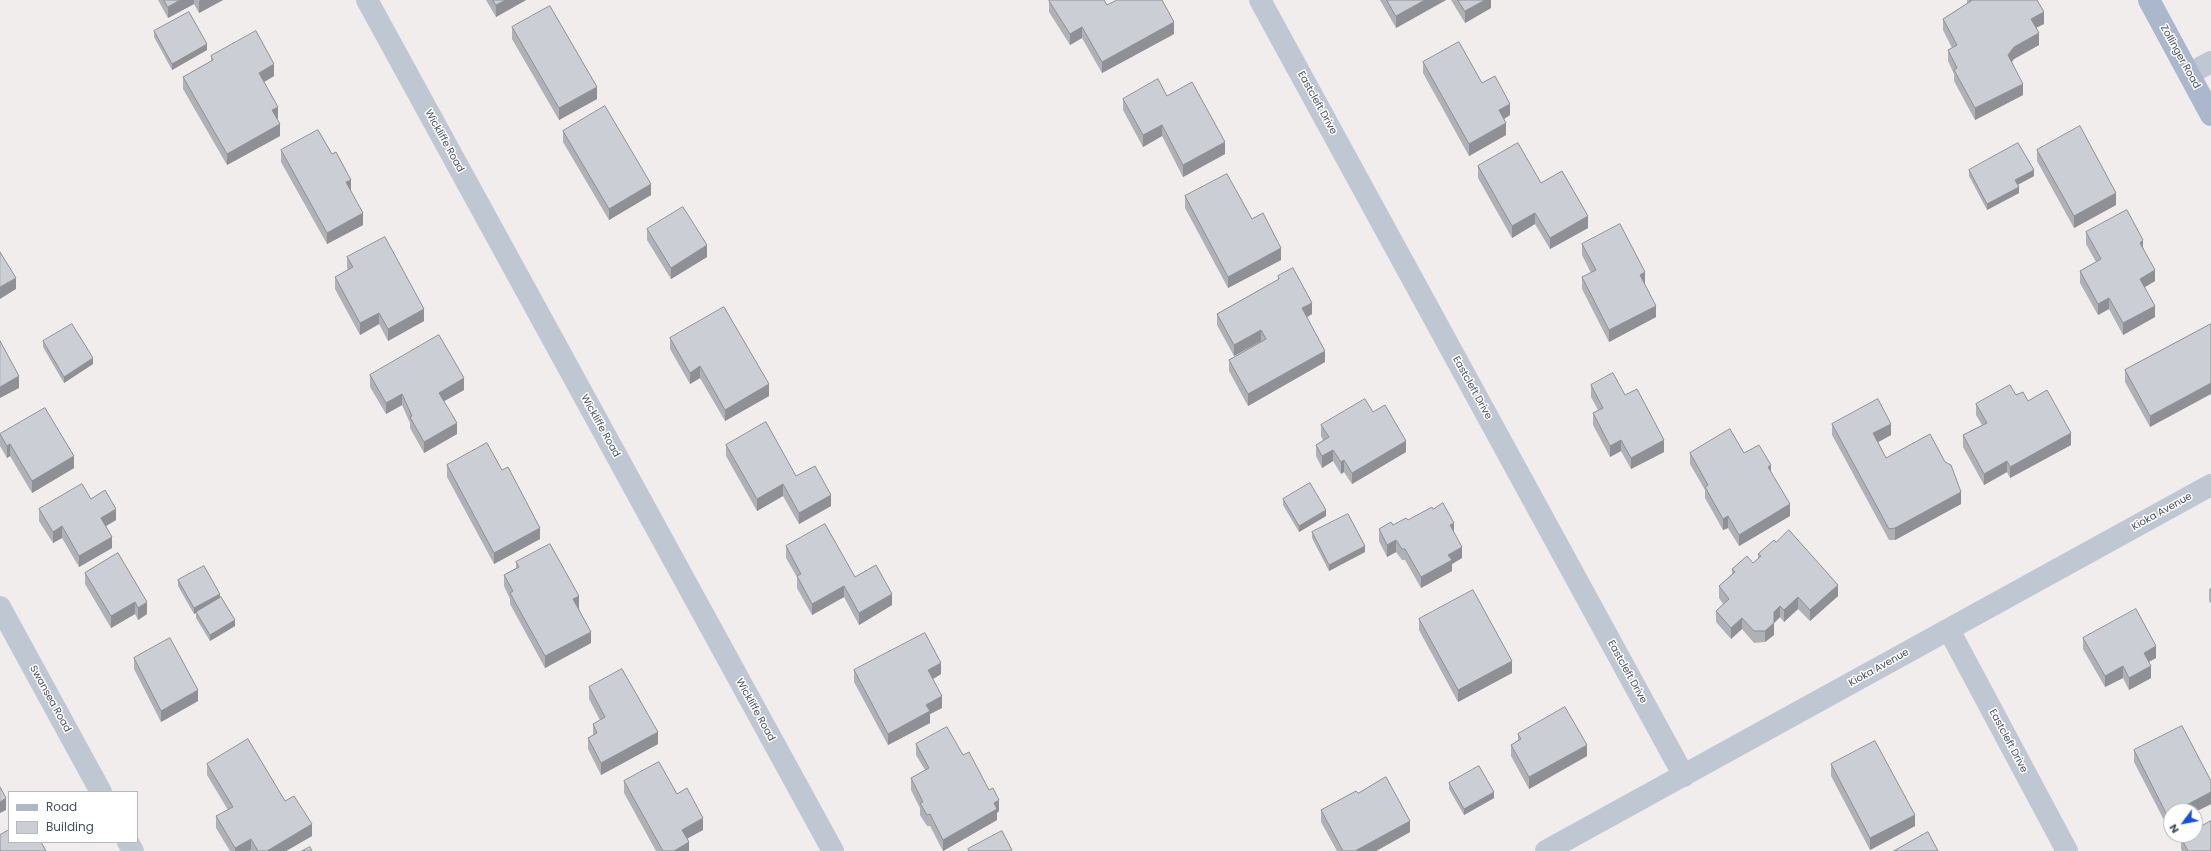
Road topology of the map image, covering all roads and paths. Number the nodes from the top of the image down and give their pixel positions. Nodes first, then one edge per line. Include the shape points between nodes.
1 (367, 0) edge
2 (1260, 0) edge
3 (2149, 0) edge
4 (2211, 62) edge
5 (2189, 74) junction
6 (2211, 115) edge
7 (2211, 485) edge
8 (0, 607) edge
9 (1948, 630) junction
10 (1684, 776) junction
11 (100, 791) edge
12 (832, 851) edge
13 (1546, 851) edge
14 (2067, 851) edge

1 - 12 street, Wickliffe Road
2 - 10 street, Eastcleft Drive
3 - 5 main road, Zollinger Road
4 - 5 street
5 - 6 main road, Zollinger Road
7 - 9 street, Kioka Avenue
8 - 11 street, Swansea Road
9 - 10 street, Kioka Avenue
9 - 14 street, Eastcleft Drive
10 - 13 street, Kioka Avenue

